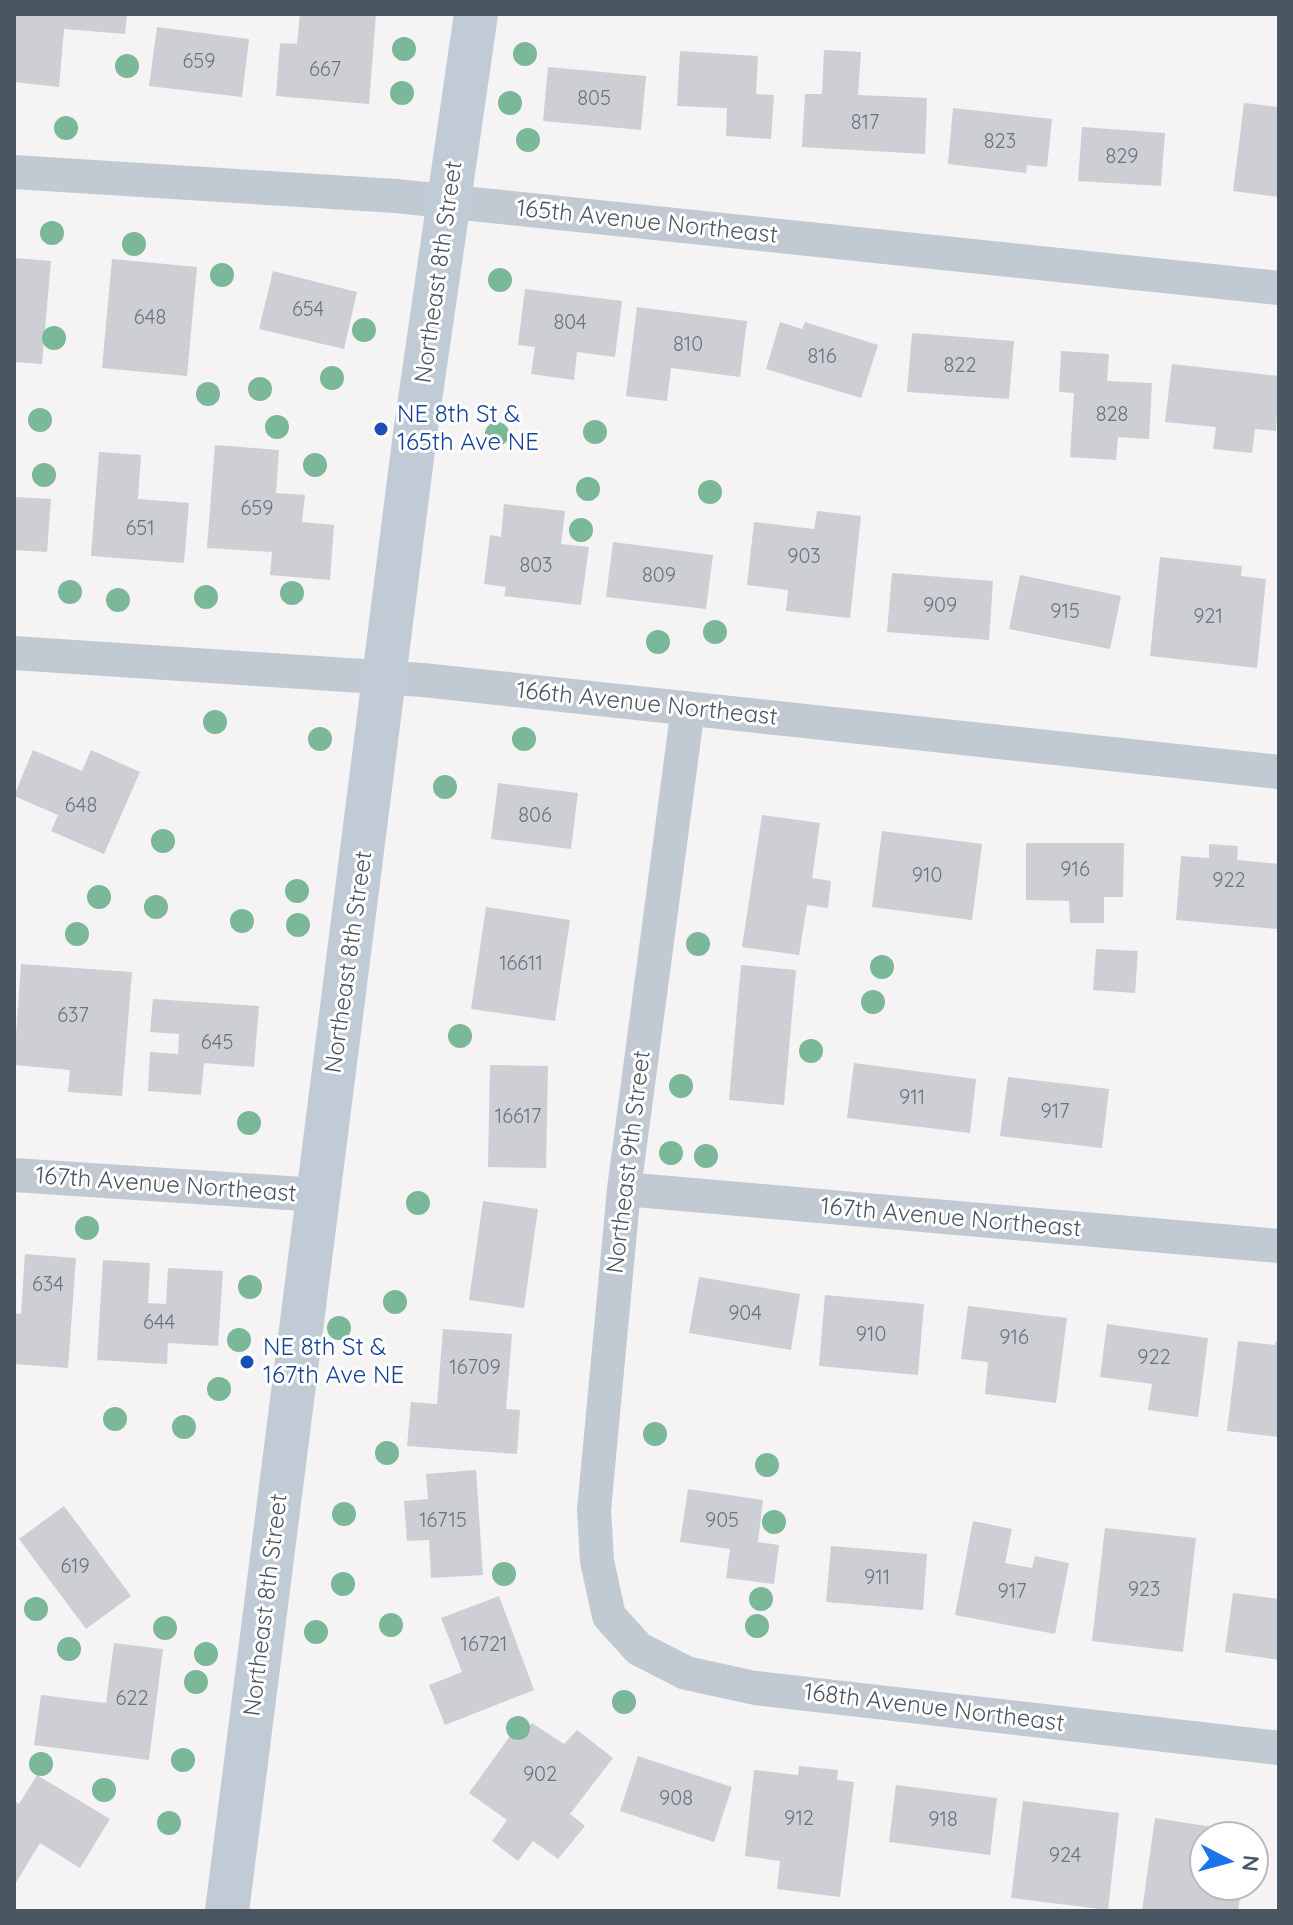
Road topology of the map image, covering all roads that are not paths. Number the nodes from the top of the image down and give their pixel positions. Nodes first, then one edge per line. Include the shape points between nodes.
1 (476, 14) edge
2 (14, 172) edge
3 (450, 201) junction
4 (1279, 288) edge
5 (14, 653) edge
6 (386, 678) junction
7 (688, 708) junction
8 (1279, 772) edge
9 (14, 1175) edge
10 (624, 1189) junction
11 (318, 1195) junction
12 (1279, 1246) edge
13 (609, 1616) joint
14 (1279, 1748) edge
15 (227, 1911) edge

1 - 3 street, Northeast 8th Street
2 - 3 street, 165th Avenue Northeast
3 - 4 street, 165th Avenue Northeast
3 - 6 street, Northeast 8th Street
5 - 6 street, 166th Avenue Northeast
6 - 7 street, 166th Avenue Northeast
6 - 11 street, Northeast 8th Street
7 - 8 street, 166th Avenue Northeast
7 - 10 street, Northeast 9th Street
9 - 11 street, 167th Avenue Northeast
10 - 12 street, 167th Avenue Northeast
10 - 13 street, Northeast 9th Street via 594,1510 597,1561
11 - 15 street, Northeast 8th Street
13 - 14 street, 168th Avenue Northeast via 639,1649 686,1673 755,1688

